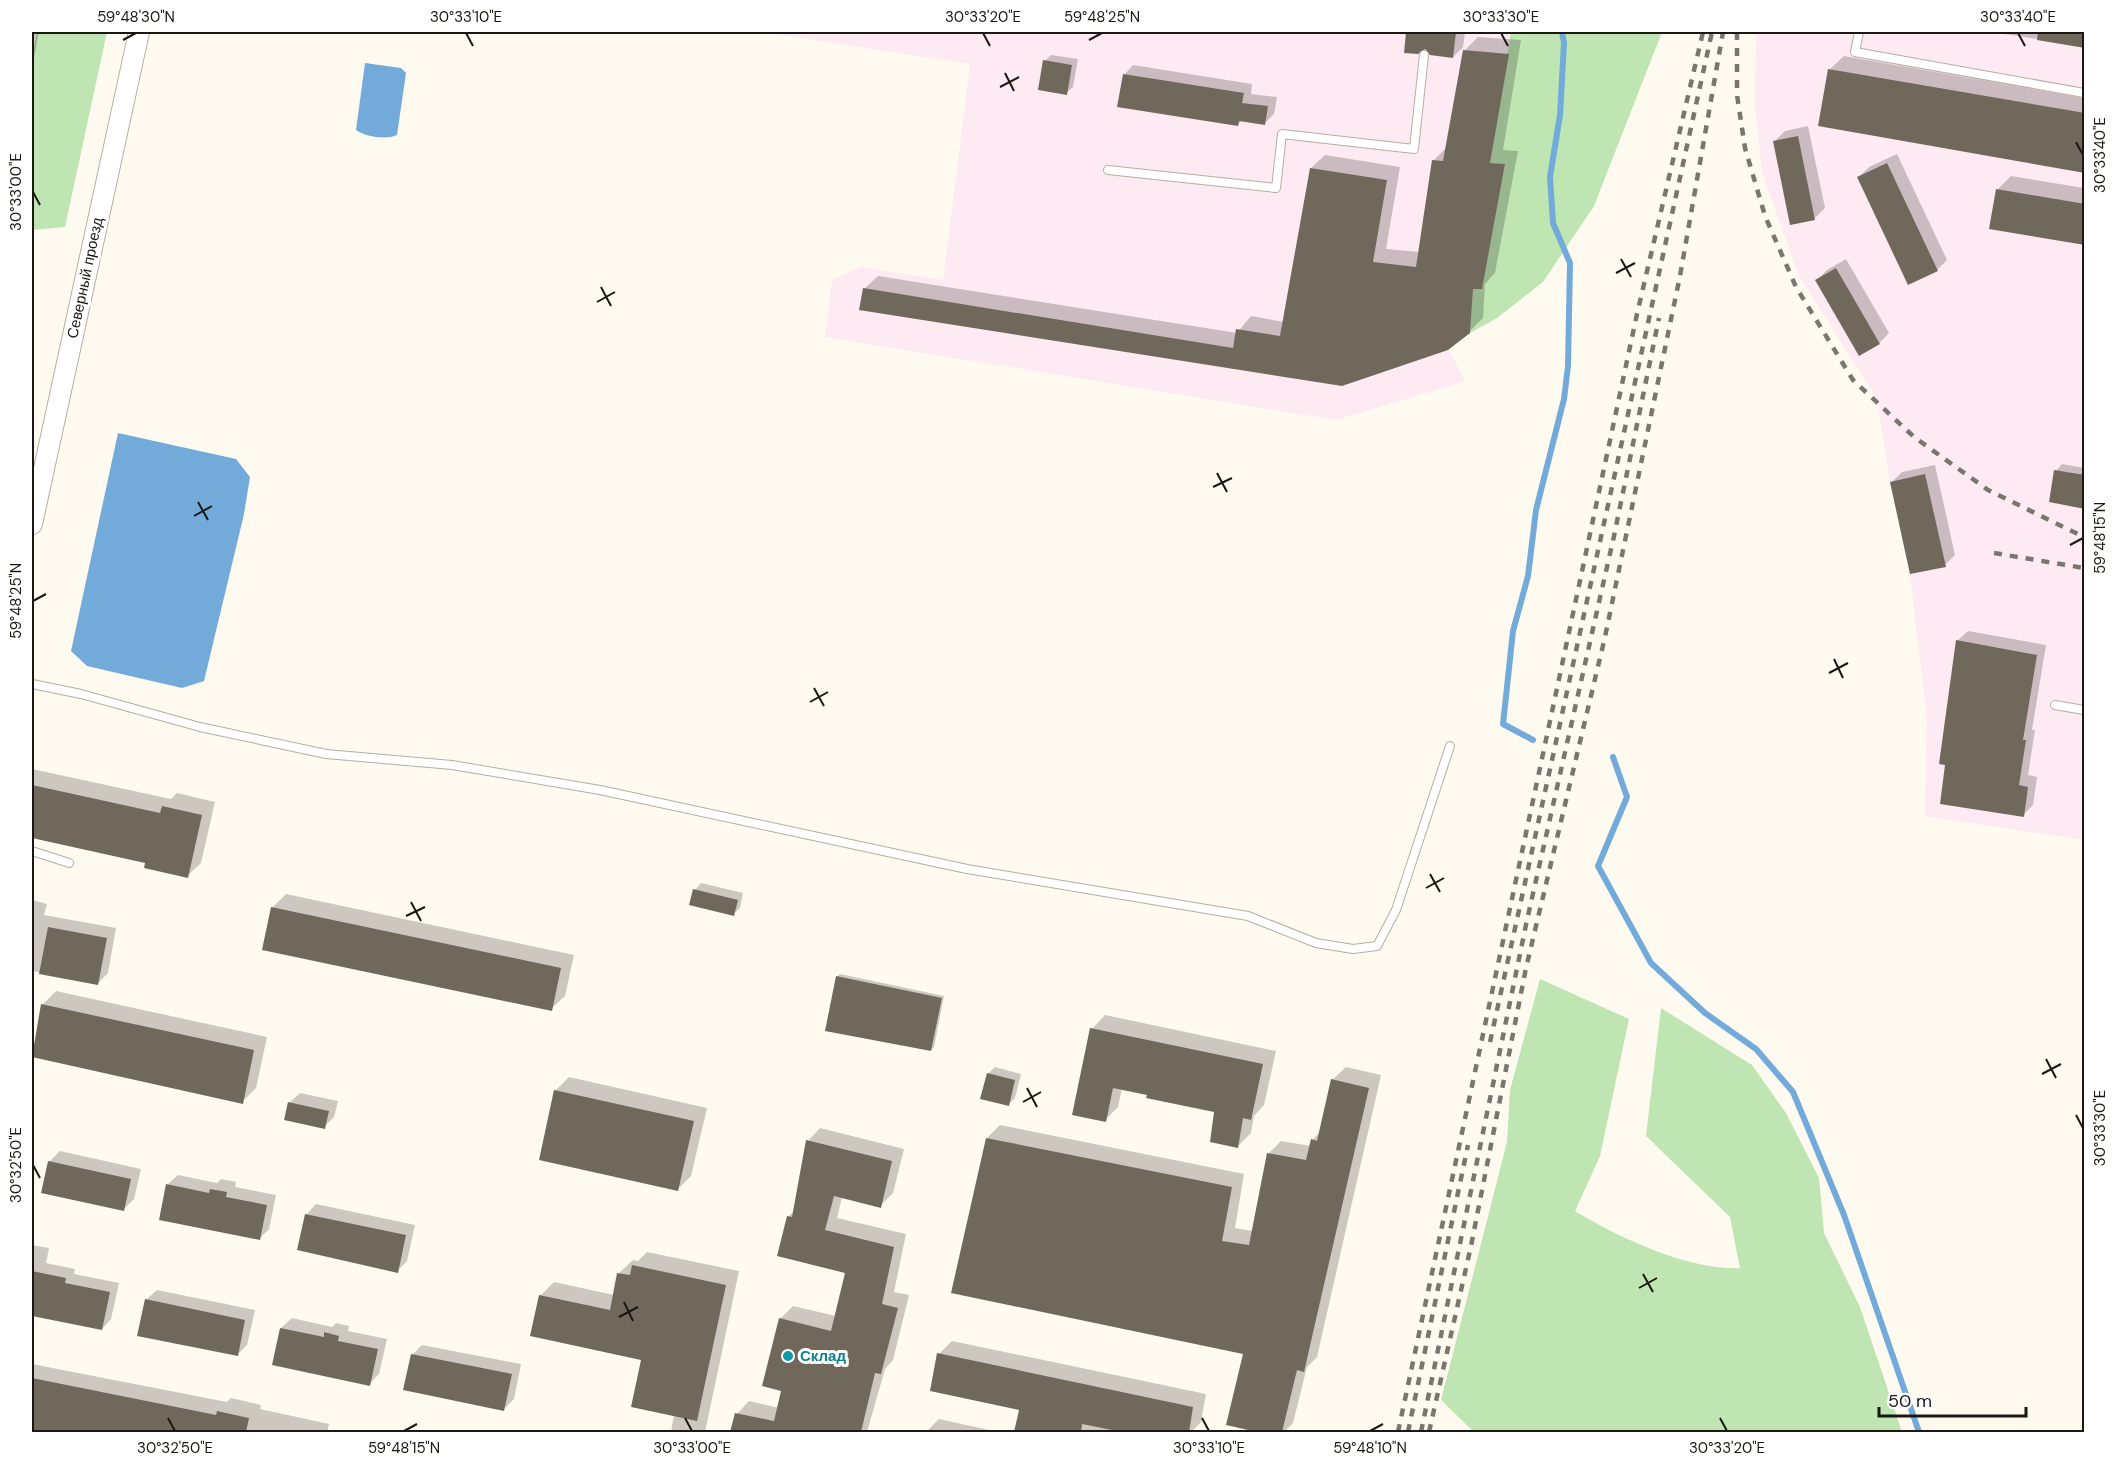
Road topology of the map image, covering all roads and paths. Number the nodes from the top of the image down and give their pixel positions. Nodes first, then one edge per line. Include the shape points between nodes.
1 (139, 32) edge
2 (1859, 32) edge
3 (1424, 55) dead end
4 (2085, 93) edge
5 (1108, 170) dead end
6 (32, 524) edge
7 (32, 684) edge
8 (2055, 705) dead end
9 (2085, 710) edge
10 (1450, 746) dead end
11 (32, 851) edge
12 (69, 863) dead end

1 - 6 street, Северный проезд
2 - 4 lane via 1855,52
3 - 5 lane via 1414,149 1282,134 1276,189
7 - 10 lane via 326,754 452,765 600,790 967,870 1248,916 1316,943 1353,950 1377,946 1396,910
8 - 9 lane
11 - 12 lane

